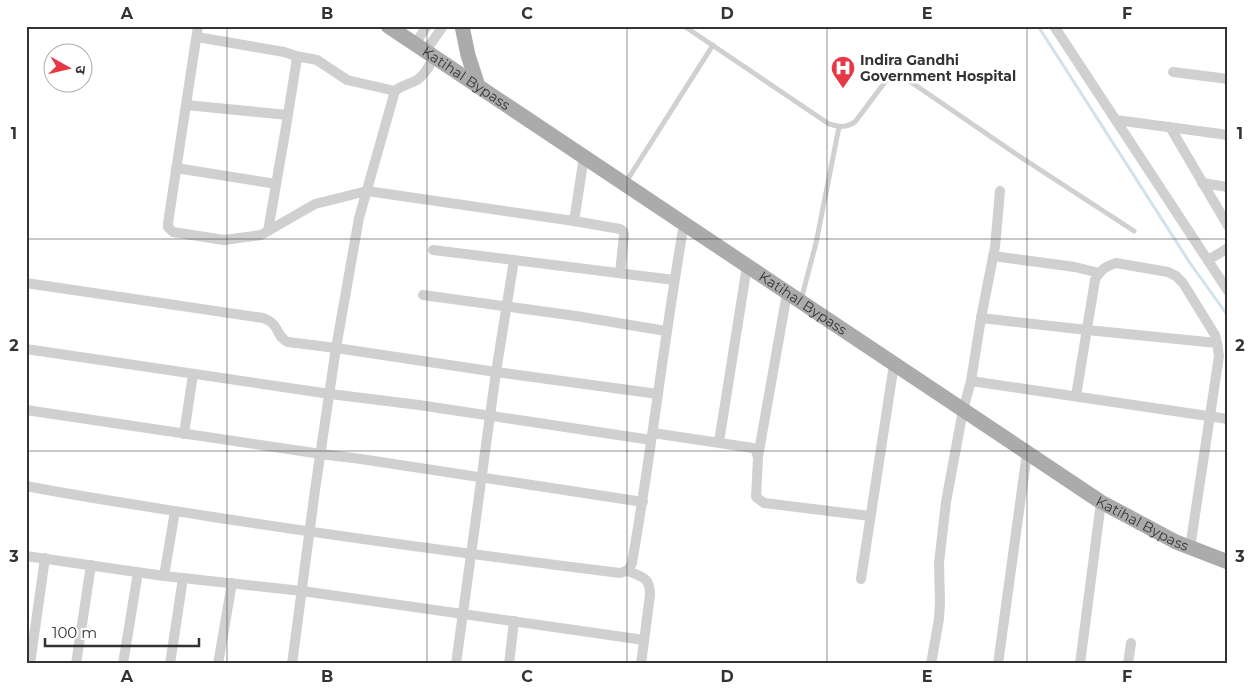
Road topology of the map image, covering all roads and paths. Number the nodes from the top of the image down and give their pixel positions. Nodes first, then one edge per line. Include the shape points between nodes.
1 (388, 26) edge
2 (427, 26) edge
3 (443, 26) edge
4 (462, 26) edge
5 (684, 26) edge
6 (1054, 26) edge
7 (197, 32) edge
8 (713, 45) junction
9 (425, 51) junction
10 (296, 56) junction
11 (1173, 72) dead end
12 (1228, 79) edge
13 (478, 86) junction
14 (395, 92) junction
15 (186, 105) junction
16 (288, 115) junction
17 (1116, 120) junction
18 (839, 127) junction
19 (1170, 128) junction
20 (1228, 135) edge
21 (584, 157) junction
22 (176, 168) junction
23 (1202, 182) junction
24 (276, 184) junction
25 (625, 184) junction
26 (1228, 186) edge
27 (367, 191) junction
28 (1000, 191) dead end
29 (574, 221) junction
30 (684, 224) junction
31 (1228, 226) edge
32 (268, 231) junction
33 (1134, 231) dead end
34 (1228, 248) edge
35 (433, 250) dead end
36 (993, 256) junction
37 (514, 260) junction
38 (1208, 260) junction
39 (747, 266) junction
40 (620, 273) junction
41 (1099, 273) junction
42 (674, 280) junction
43 (26, 283) edge
44 (1228, 291) edge
45 (787, 293) junction
46 (423, 295) dead end
47 (801, 302) junction
48 (506, 307) junction
49 (981, 318) junction
50 (666, 330) junction
51 (1087, 330) junction
52 (1217, 343) junction
53 (336, 348) junction
54 (26, 349) edge
55 (894, 364) junction
56 (496, 372) junction
57 (193, 374) junction
58 (971, 380) junction
59 (330, 394) junction
60 (658, 394) junction
61 (1076, 396) junction
62 (26, 410) edge
63 (963, 410) junction
64 (490, 417) junction
65 (1210, 417) junction
66 (1228, 419) edge
67 (184, 434) junction
68 (652, 436) junction
69 (720, 442) junction
70 (1027, 453) junction
71 (321, 454) junction
72 (758, 458) junction
73 (482, 477) junction
74 (26, 486) edge
75 (643, 502) junction
76 (1101, 502) junction
77 (175, 511) junction
78 (870, 516) junction
79 (310, 532) junction
80 (1190, 548) junction
81 (472, 554) junction
82 (26, 556) edge
83 (44, 558) junction
84 (1228, 562) edge
85 (91, 565) junction
86 (628, 571) junction
87 (138, 572) junction
88 (164, 576) junction
89 (184, 578) junction
90 (861, 579) dead end
91 (232, 583) junction
92 (302, 591) junction
93 (463, 614) junction
94 (514, 621) junction
95 (644, 640) junction
96 (1131, 644) dead end
97 (30, 664) edge
98 (76, 664) edge
99 (123, 664) edge
100 (170, 664) edge
101 (218, 664) edge
102 (292, 664) edge
103 (456, 664) edge
104 (509, 664) edge
105 (641, 664) edge
106 (931, 664) edge
107 (998, 664) edge
108 (1080, 664) edge
109 (1128, 664) edge

1 - 9 main road, Katihal Bypass
2 - 9 street
3 - 9 street
4 - 13 main road
5 - 8 lane
6 - 17 street
7 - 10 street
7 - 15 street
8 - 18 lane via 829,124
8 - 25 lane
9 - 13 main road, Katihal Bypass
9 - 14 street via 426,72
10 - 14 street via 317,60 347,80
10 - 16 street
11 - 12 street
13 - 21 main road, Katihal Bypass
14 - 27 street
15 - 16 street
15 - 22 street
16 - 24 street
17 - 19 street
17 - 38 street
18 - 33 lane via 855,122 888,78 905,78
18 - 47 lane
19 - 20 street
19 - 23 street
21 - 25 main road, Katihal Bypass
21 - 29 street
22 - 24 street
22 - 32 street via 168,224 173,232 224,240 261,235
23 - 26 street
23 - 31 street
24 - 32 street
25 - 30 main road, Katihal Bypass
27 - 29 street
27 - 32 street via 315,204
27 - 53 street via 359,218
28 - 36 street
29 - 40 street via 623,231
30 - 39 main road, Katihal Bypass
30 - 42 street
34 - 38 street
35 - 37 street
36 - 41 street
36 - 49 street
37 - 40 street
37 - 48 street
38 - 44 street
39 - 45 main road, Katihal Bypass
39 - 69 street
40 - 42 street
41 - 51 street
41 - 52 street via 1116,264 1176,276 1189,291
42 - 50 street
43 - 53 street via 263,318 273,323 288,342
45 - 47 main road, Katihal Bypass
45 - 72 street
46 - 48 street
47 - 55 main road, Katihal Bypass
48 - 50 street
48 - 56 street
49 - 51 street
49 - 58 street
50 - 60 street
51 - 52 street
51 - 61 street
52 - 65 street via 1219,356
53 - 56 street
53 - 59 street
54 - 57 street
55 - 63 main road, Katihal Bypass
55 - 78 street
56 - 60 street
56 - 64 street
57 - 59 street
57 - 67 street
58 - 61 street
58 - 63 street
59 - 64 street
59 - 71 street
60 - 68 street
61 - 65 street
62 - 67 street
63 - 70 main road, Katihal Bypass
63 - 106 street via 946,502 939,563 939,620
64 - 68 street
64 - 73 street
65 - 66 street
65 - 80 street
67 - 71 street
68 - 69 street
68 - 75 street
69 - 72 street via 753,448
70 - 76 main road, Katihal Bypass
70 - 107 street
71 - 73 street
71 - 79 street
72 - 78 street via 756,497 760,501
73 - 75 street
73 - 81 street
74 - 77 street
75 - 86 street
76 - 80 main road, Katihal Bypass
76 - 108 street
77 - 79 street
77 - 88 street
78 - 90 street
79 - 81 street
79 - 92 street
80 - 84 main road, Katihal Bypass
81 - 86 street via 620,573
81 - 93 street
82 - 83 street
83 - 85 street
83 - 97 street
85 - 87 street
85 - 98 street
86 - 95 street via 649,582
87 - 88 street
87 - 99 street
88 - 89 street
89 - 91 street
89 - 100 street
91 - 92 street
91 - 101 street
92 - 93 street
92 - 102 street
93 - 94 street
93 - 103 street
94 - 95 street
94 - 104 street
95 - 105 street
96 - 109 street

